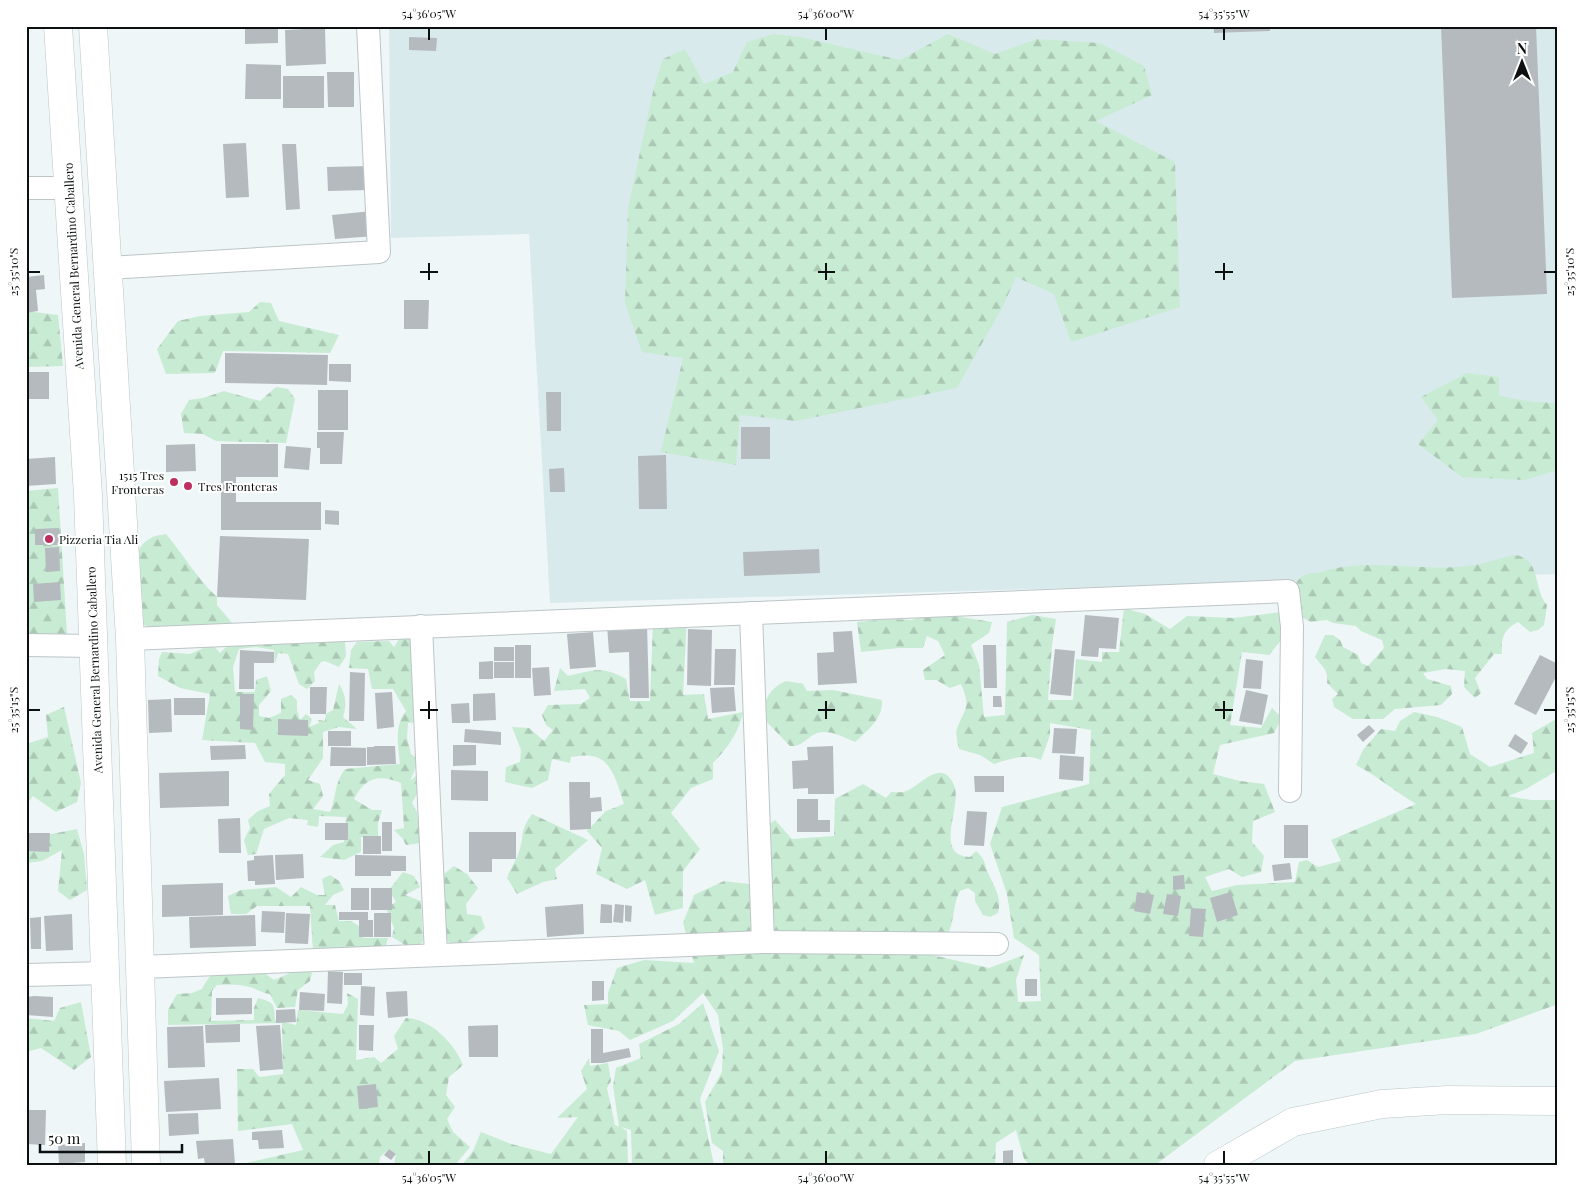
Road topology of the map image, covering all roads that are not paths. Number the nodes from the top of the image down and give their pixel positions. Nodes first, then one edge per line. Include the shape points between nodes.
1 (58, 26) edge
2 (93, 26) edge
3 (368, 26) edge
4 (26, 188) edge
5 (69, 188) junction
6 (108, 268) junction
7 (751, 613) junction
8 (421, 626) junction
9 (130, 639) junction
10 (26, 645) edge
11 (94, 646) junction
12 (1290, 791) dead end
13 (763, 942) junction
14 (997, 944) dead end
15 (436, 954) junction
16 (141, 967) junction
17 (106, 973) junction
18 (26, 976) edge
19 (1549, 1101) edge
20 (112, 1165) edge
21 (146, 1165) edge
22 (1218, 1165) edge

1 - 5 main road, Avenida General Bernardino Caballero
2 - 6 main road
3 - 6 street via 380,252
4 - 5 street
5 - 11 main road, Avenida General Bernardino Caballero
6 - 9 main road
7 - 8 street
7 - 12 street via 1288,591 1292,628
7 - 13 street
8 - 9 street
8 - 15 street
9 - 16 main road
10 - 11 street
11 - 17 main road, Avenida General Bernardino Caballero
13 - 14 street
13 - 15 street
15 - 16 street
16 - 21 main road
17 - 18 street
17 - 20 main road, Avenida General Bernardino Caballero
19 - 22 main road via 1448,1100 1382,1104 1293,1122

